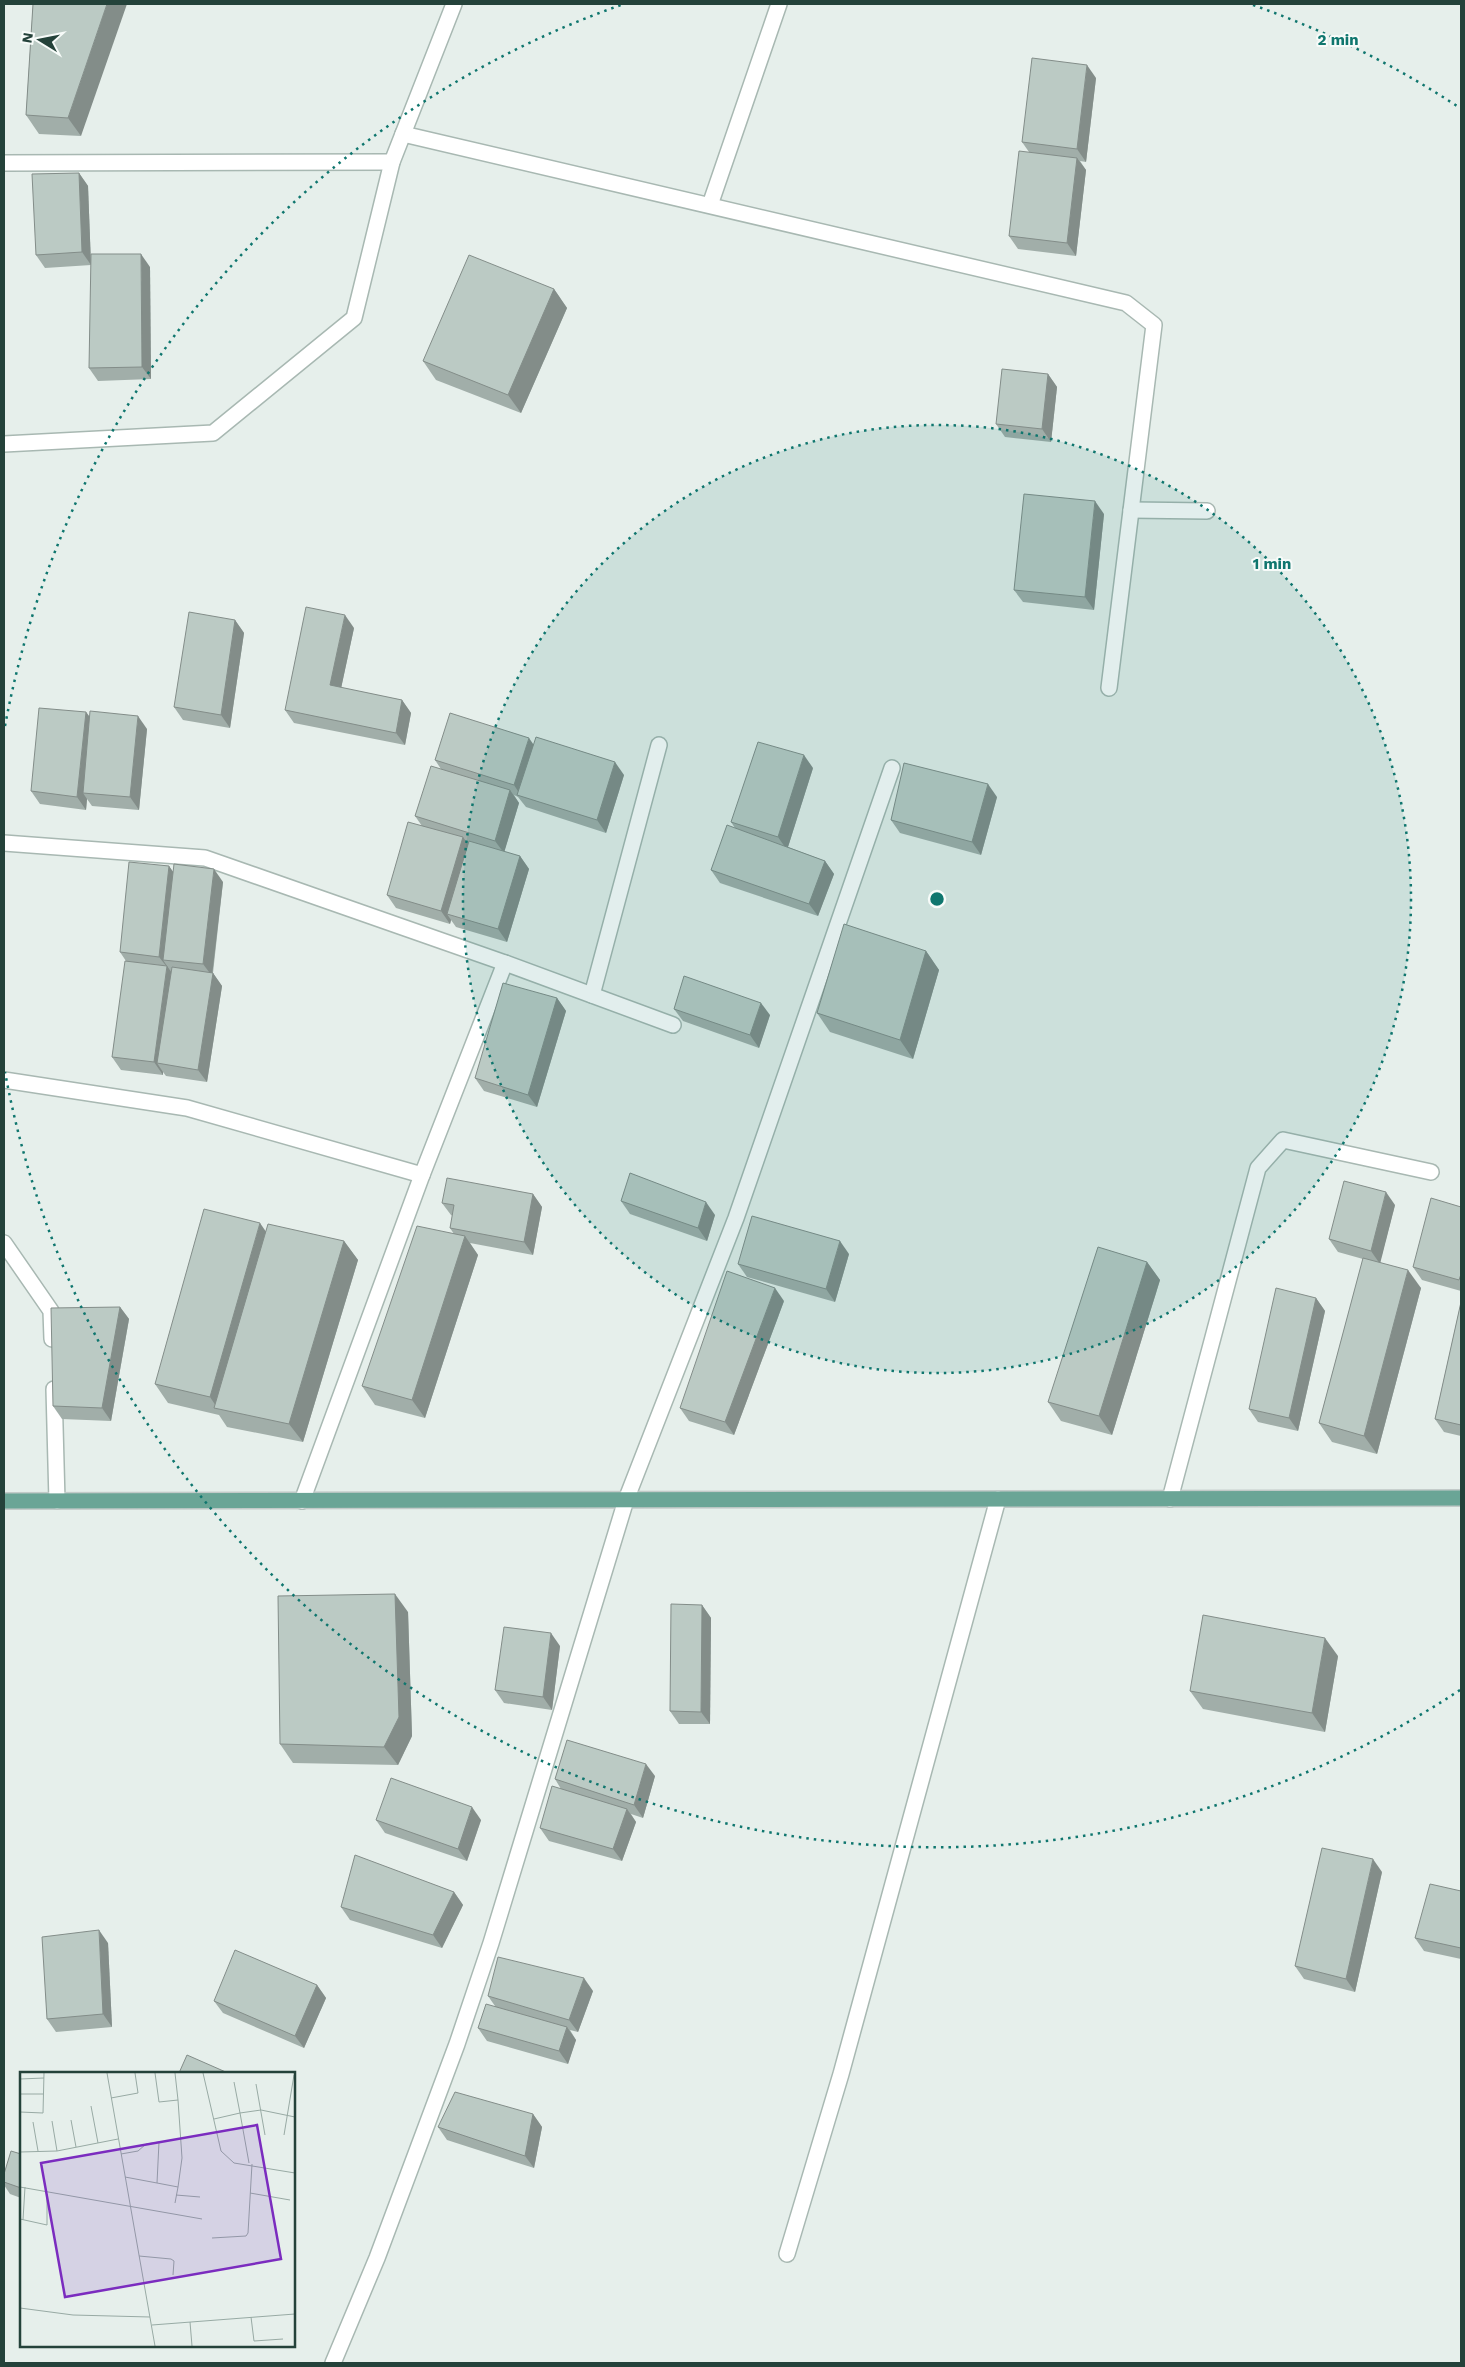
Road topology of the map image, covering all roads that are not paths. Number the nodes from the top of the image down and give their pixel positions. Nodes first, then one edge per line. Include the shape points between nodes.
1 (454, 4) edge
2 (780, 4) edge
3 (403, 134) junction
4 (392, 162) junction
5 (4, 163) edge
6 (710, 205) junction
7 (4, 444) edge
8 (1131, 510) junction
9 (1207, 511) dead end
10 (1109, 688) dead end
11 (659, 745) dead end
12 (892, 768) dead end
13 (4, 843) edge
14 (505, 963) junction
15 (592, 995) junction
16 (673, 1025) edge
17 (4, 1080) edge
18 (1430, 1172) dead end
19 (422, 1175) junction
20 (4, 1243) edge
21 (52, 1351) edge
22 (53, 1371) edge
23 (1461, 1498) edge
24 (998, 1499) junction
25 (1170, 1499) junction
26 (302, 1500) junction
27 (626, 1500) junction
28 (4, 1501) edge
29 (56, 1501) junction
30 (787, 2254) dead end
31 (333, 2363) edge

1 - 3 street
2 - 6 street
3 - 4 street
3 - 6 street
4 - 5 street
4 - 7 street via 354,318 213,433
6 - 8 street via 1126,303 1154,325
8 - 9 street
8 - 10 street
11 - 15 street
12 - 27 street via 736,1218
13 - 14 street via 205,858
14 - 15 street
14 - 19 street
15 - 16 street
17 - 19 street via 187,1108
18 - 25 street via 1283,1140 1258,1168
19 - 26 street
20 - 21 street via 51,1311
22 - 29 street
23 - 25 main road
24 - 25 main road
24 - 27 main road
24 - 30 street via 841,2074
26 - 27 main road
26 - 29 main road
27 - 31 street via 492,1943 410,2173
28 - 29 main road

